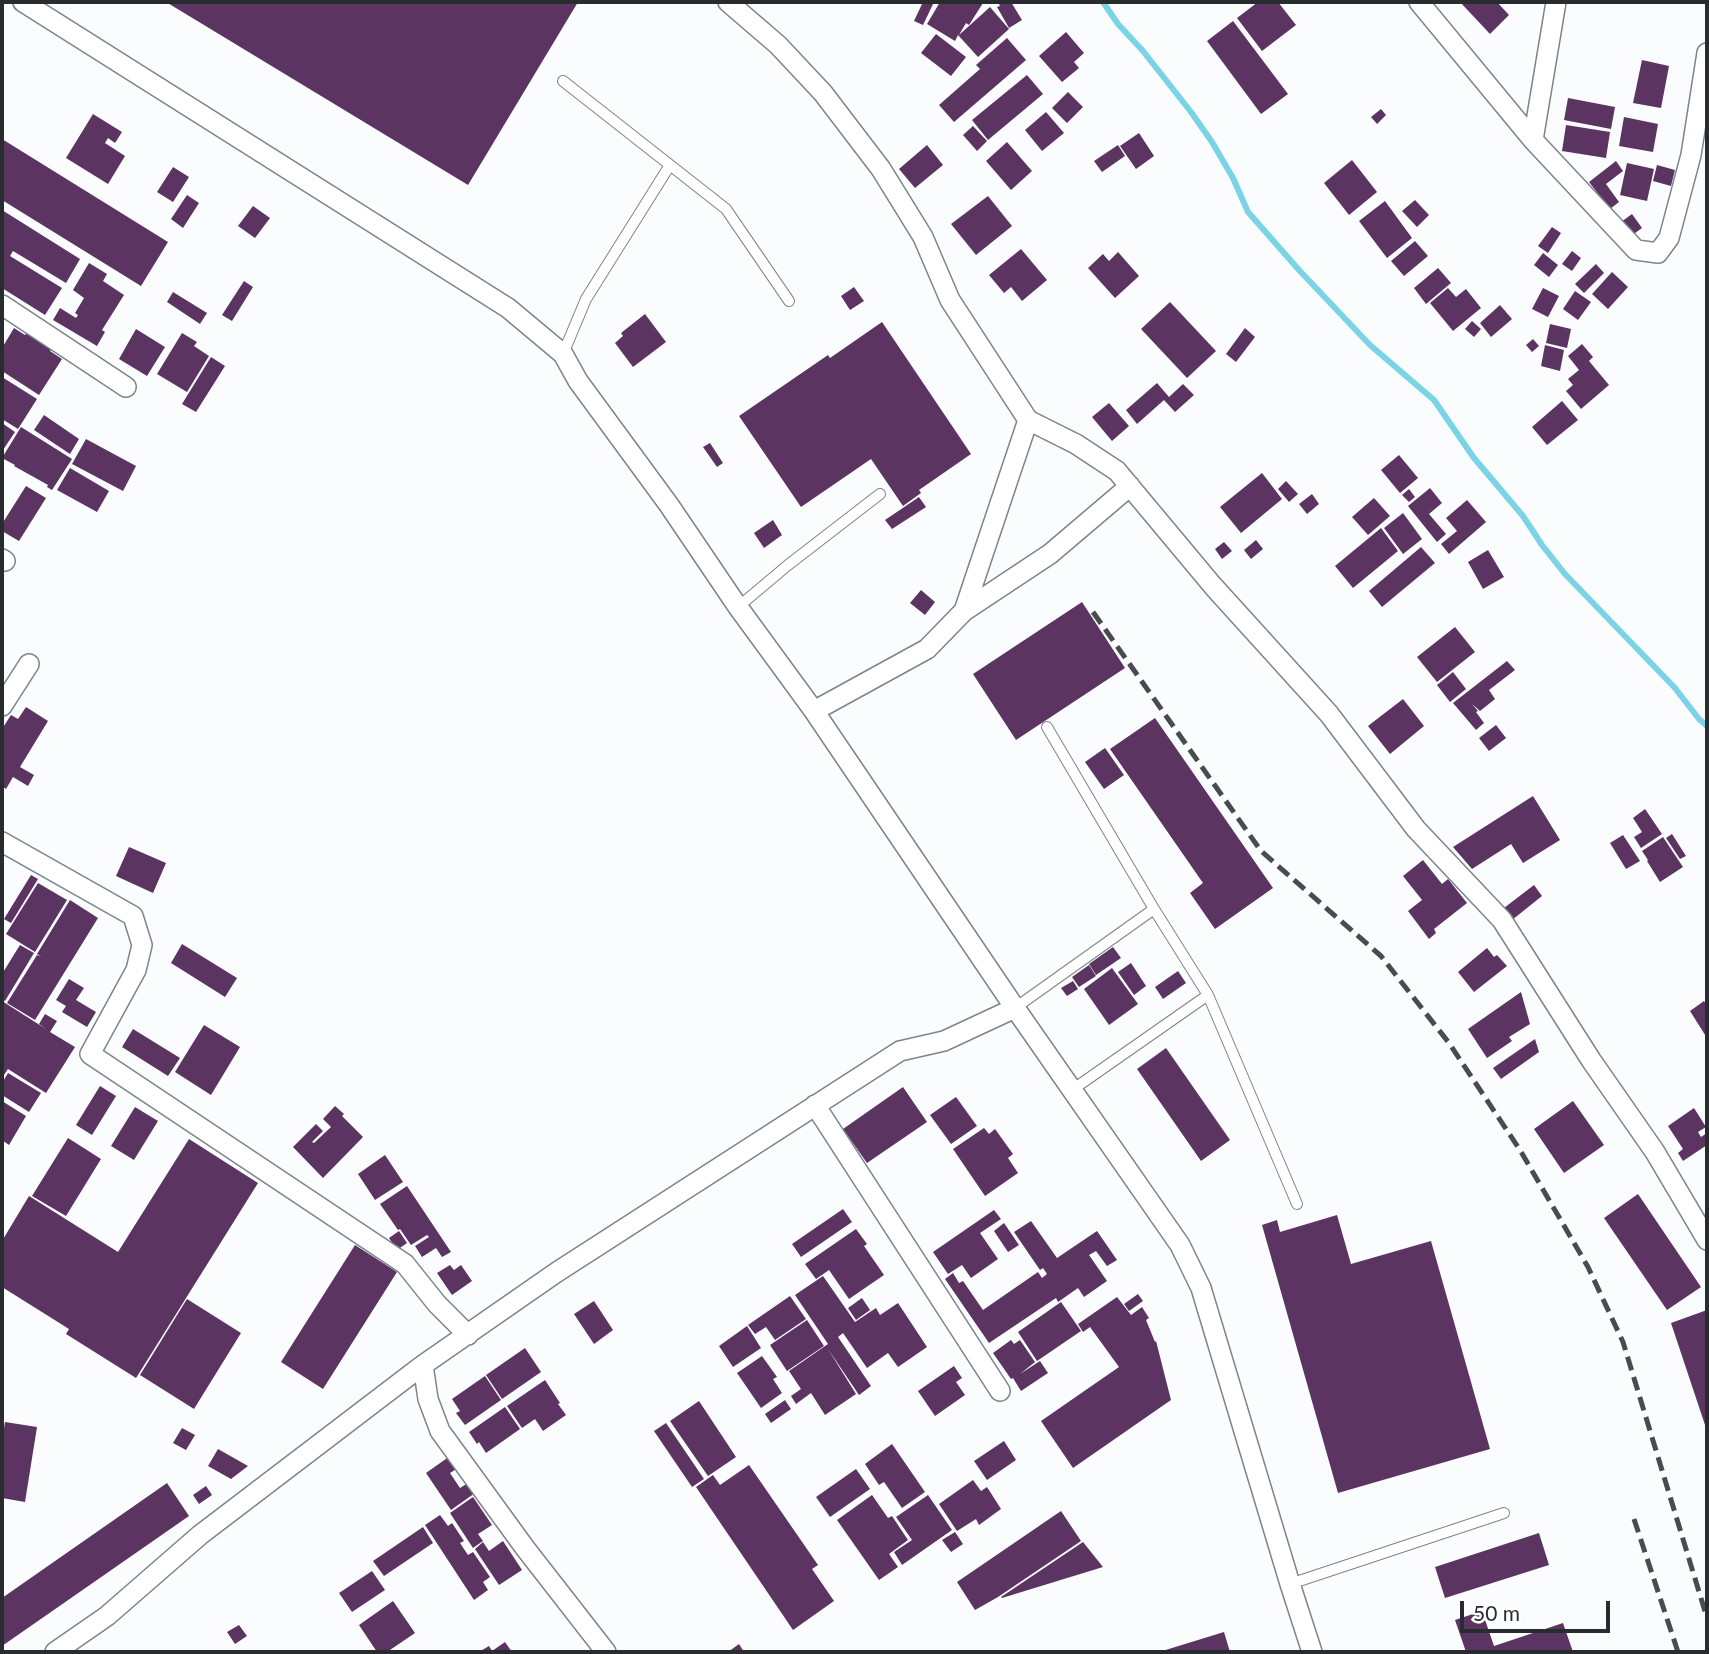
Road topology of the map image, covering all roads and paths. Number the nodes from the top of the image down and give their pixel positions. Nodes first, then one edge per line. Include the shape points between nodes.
1 (23, 2) edge
2 (728, 2) edge
3 (1419, 2) edge
4 (1556, 2) edge
5 (1707, 53) edge
6 (563, 81) dead end
7 (1533, 140) junction
8 (1699, 156) edge
9 (670, 165) junction
10 (789, 301) dead end
11 (2, 305) edge
12 (563, 354) junction
13 (126, 387) dead end
14 (1028, 420) junction
15 (1130, 486) junction
16 (880, 494) dead end
17 (738, 607) junction
18 (964, 611) junction
19 (29, 664) dead end
20 (2, 706) edge
21 (814, 711) junction
22 (1047, 727) dead end
23 (2, 842) edge
24 (1154, 909) junction
25 (1208, 995) junction
26 (1015, 1008) junction
27 (1072, 1090) junction
28 (815, 1105) junction
29 (1297, 1204) dead end
30 (1707, 1240) edge
31 (468, 1335) junction
32 (423, 1365) junction
33 (1000, 1391) dead end
34 (1504, 1513) dead end
35 (1290, 1584) junction
36 (55, 1652) edge
37 (607, 1652) edge
38 (1312, 1652) edge

1 - 12 street via 479,289
2 - 14 street via 778,45 823,93 881,169 923,237 950,300
3 - 7 street
4 - 7 street
5 - 8 street
6 - 9 lane
7 - 8 street via 1636,250 1658,253 1670,238
9 - 10 lane via 726,209
9 - 12 lane via 586,299
11 - 13 street
12 - 17 street
14 - 15 street via 1076,444 1117,471
14 - 18 street
15 - 18 street via 1050,554
15 - 30 street via 1329,714 1416,829 1502,920 1656,1152
16 - 17 lane
17 - 21 street
18 - 21 street via 927,649
19 - 20 street
21 - 26 street
22 - 24 lane
23 - 31 street via 133,916 142,945 136,970 90,1054 405,1264
24 - 25 lane
24 - 26 lane
25 - 27 lane
25 - 29 lane
26 - 27 street
26 - 28 street via 944,1041 900,1051
27 - 35 street via 1180,1245 1201,1289
28 - 31 street
28 - 33 street
31 - 32 street
32 - 36 street via 200,1535 107,1616
32 - 37 street via 428,1399 440,1431
34 - 35 lane
35 - 38 street

